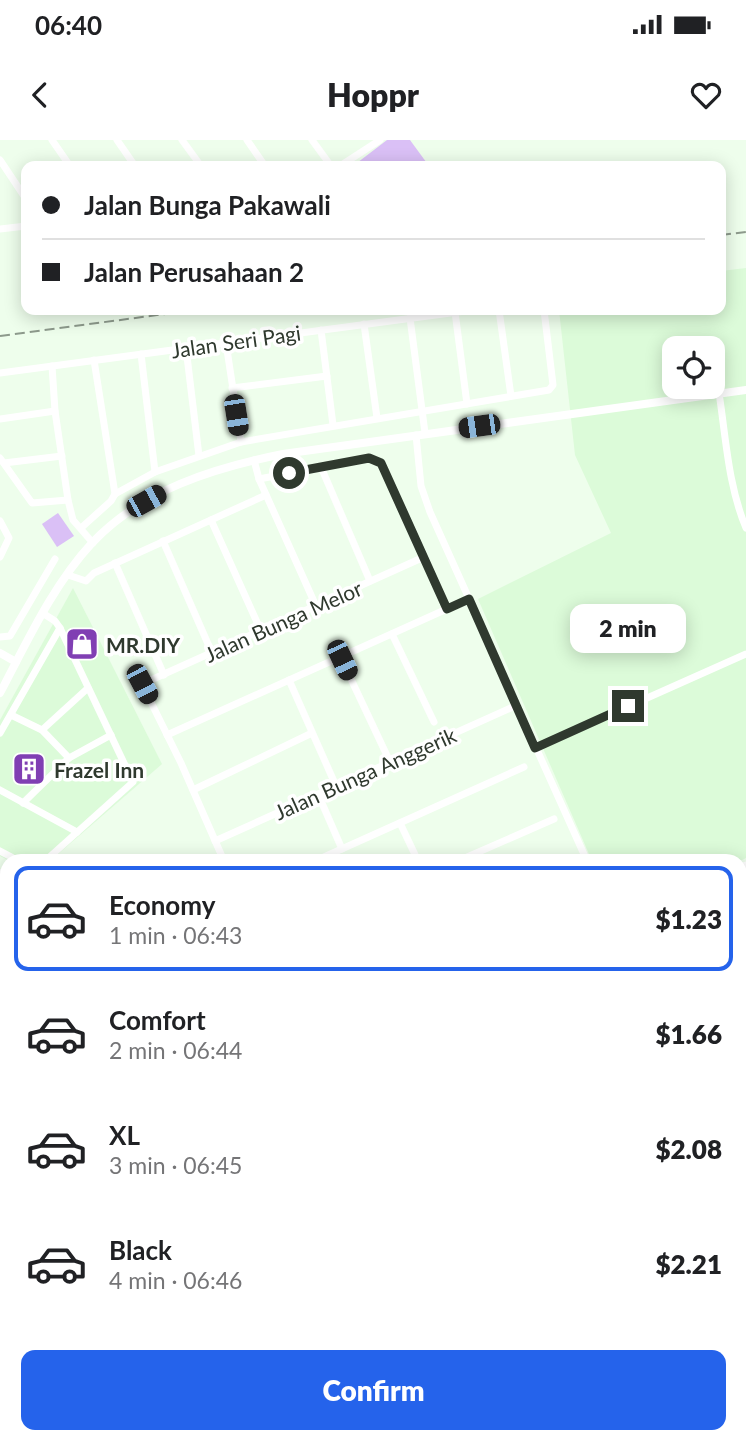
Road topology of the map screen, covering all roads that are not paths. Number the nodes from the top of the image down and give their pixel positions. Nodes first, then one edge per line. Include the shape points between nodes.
1 (52, 140) edge
2 (117, 140) edge
3 (182, 140) edge
4 (247, 140) edge
5 (312, 140) edge
6 (380, 140) edge
7 (0, 160) edge
8 (67, 161) edge
9 (132, 161) edge
10 (197, 161) edge
11 (262, 161) edge
12 (327, 161) edge
13 (348, 161) edge
14 (21, 192) edge
15 (21, 227) edge
16 (0, 229) edge
17 (432, 315) edge
18 (455, 315) edge
19 (500, 315) edge
20 (545, 315) edge
21 (410, 318) junction
22 (364, 324) junction
23 (321, 330) junction
24 (226, 343) junction
25 (186, 348) junction
26 (141, 354) junction
27 (94, 360) junction
28 (52, 366) junction
29 (0, 373) edge
30 (327, 376) junction
31 (232, 388) junction
32 (746, 390) edge
33 (725, 392) edge
34 (511, 396) junction
35 (675, 399) edge
36 (720, 399) edge
37 (467, 404) junction
38 (55, 411) junction
39 (422, 411) junction
40 (377, 418) junction
41 (0, 419) edge
42 (333, 425) junction
43 (420, 434) junction
44 (241, 442) junction
45 (61, 456) junction
46 (199, 456) junction
47 (254, 460) junction
48 (2, 461) edge
49 (321, 467) junction
50 (155, 472) junction
51 (259, 479) junction
52 (115, 494) junction
53 (266, 495) junction
54 (68, 500) junction
55 (211, 520) junction
56 (0, 521) edge
57 (746, 527) edge
58 (81, 528) junction
59 (163, 541) junction
60 (93, 543) junction
61 (0, 557) edge
62 (424, 557) junction
63 (55, 559) dead end
64 (115, 563) junction
65 (68, 575) junction
66 (370, 582) junction
67 (469, 599) junction
68 (316, 606) junction
69 (447, 609) junction
70 (44, 614) junction
71 (60, 628) junction
72 (261, 631) junction
73 (392, 634) junction
74 (3, 638) edge
75 (0, 653) edge
76 (212, 653) junction
77 (746, 654) edge
78 (342, 660) dead end
79 (16, 662) junction
80 (164, 675) junction
81 (289, 680) junction
82 (88, 688) junction
83 (0, 693) edge
84 (515, 706) junction
85 (10, 715) junction
86 (434, 722) dead end
87 (41, 730) junction
88 (0, 733) edge
89 (312, 733) junction
90 (167, 735) junction
91 (111, 736) junction
92 (535, 748) junction
93 (69, 758) junction
94 (390, 762) junction
95 (524, 767) dead end
96 (336, 786) junction
97 (0, 790) edge
98 (193, 790) junction
99 (318, 794) junction
100 (23, 803) junction
101 (554, 819) dead end
102 (400, 823) junction
103 (78, 832) junction
104 (215, 841) junction
105 (342, 849) junction
106 (54, 854) edge
107 (221, 854) edge
108 (331, 854) edge
109 (415, 854) edge
110 (474, 854) edge
111 (584, 854) edge

1 - 8 street
2 - 9 street
3 - 10 street
4 - 11 street
5 - 12 street
6 - 13 street
7 - 14 street
15 - 16 street
17 - 21 street, Jalan Seri Pagi
18 - 37 street
19 - 34 street
20 - 34 street via 552,388
21 - 22 street, Jalan Seri Pagi
21 - 39 street
22 - 23 street, Jalan Seri Pagi
22 - 40 street
23 - 24 street, Jalan Seri Pagi
23 - 30 street
24 - 25 street, Jalan Seri Pagi
24 - 31 street
25 - 26 street, Jalan Seri Pagi
25 - 46 street
26 - 27 street, Jalan Seri Pagi
26 - 50 street
27 - 28 street, Jalan Seri Pagi
27 - 52 street
28 - 29 street, Jalan Seri Pagi
28 - 38 street
30 - 31 street
30 - 42 street
31 - 44 street
32 - 33 street
34 - 37 street
35 - 43 street
36 - 57 street via 728,463
37 - 39 street
38 - 41 street
38 - 45 street
39 - 40 street
39 - 43 street
40 - 42 street
42 - 44 street
43 - 47 street
43 - 67 street via 421,486
44 - 46 street
45 - 48 street
45 - 54 street
46 - 50 street
47 - 51 street
47 - 60 street via 169,489 119,519
48 - 54 street via 32,503
49 - 51 street
49 - 62 street via 369,458 381,463
49 - 66 street
50 - 52 street
51 - 53 street
52 - 58 street
53 - 55 street
53 - 68 street
54 - 58 street via 73,520
55 - 59 street
55 - 72 street
56 - 61 street via 9,538
58 - 60 street
59 - 64 street
59 - 76 street
60 - 65 street
62 - 66 street, Jalan Bunga Melor
62 - 69 street
63 - 74 street
64 - 65 street via 86,581
64 - 80 street
65 - 70 street
66 - 68 street, Jalan Bunga Melor
67 - 69 street
67 - 84 street
68 - 72 street, Jalan Bunga Melor
69 - 73 street
70 - 71 street
70 - 79 street
71 - 82 street
71 - 85 street
72 - 76 street, Jalan Bunga Melor
73 - 81 street
73 - 86 street
75 - 79 street
76 - 80 street, Jalan Bunga Melor
77 - 92 street
78 - 94 street
79 - 83 street
80 - 90 street, Jalan Bunga Melor via 142,684
81 - 89 street
81 - 90 street
82 - 87 street
82 - 91 street
84 - 92 street
84 - 94 street, Jalan Bunga Anggerik
85 - 87 street
85 - 88 street
87 - 93 street
89 - 96 street
89 - 98 street
90 - 98 street
91 - 93 street
91 - 103 street via 133,782
92 - 111 street
93 - 100 street
94 - 96 street, Jalan Bunga Anggerik
95 - 102 street
96 - 99 street, Jalan Bunga Anggerik
97 - 100 street
98 - 104 street
99 - 104 street, Jalan Bunga Anggerik
99 - 105 street
100 - 103 street
101 - 110 street
102 - 105 street
102 - 109 street
103 - 106 street
104 - 107 street
105 - 108 street

